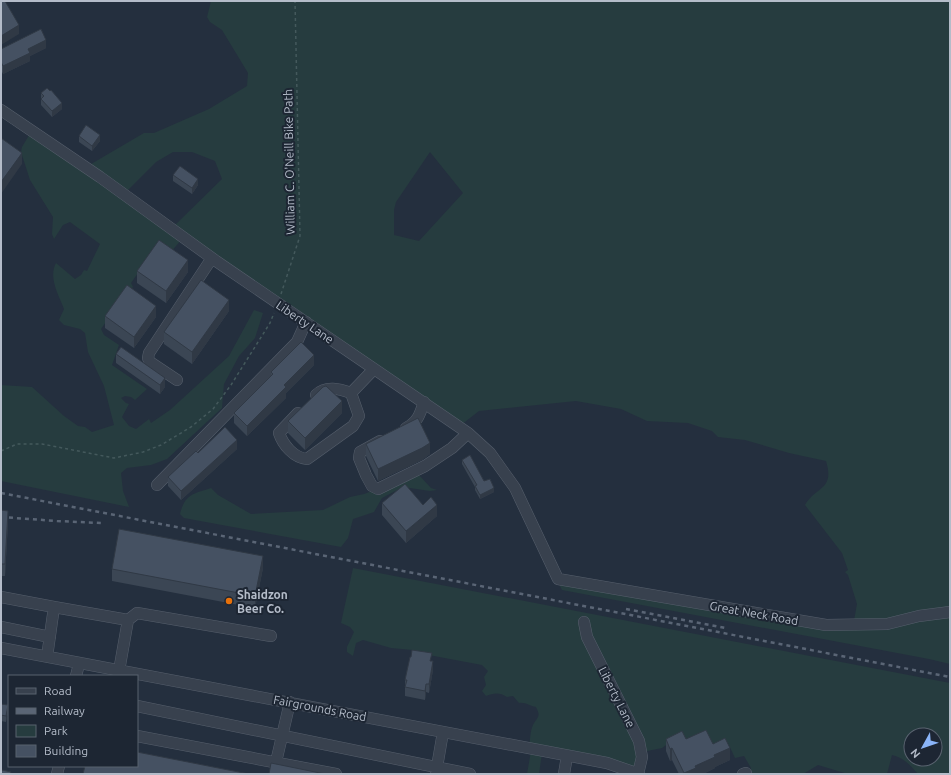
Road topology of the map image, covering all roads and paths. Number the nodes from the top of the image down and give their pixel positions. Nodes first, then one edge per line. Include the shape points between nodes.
1 (295, 1) edge
2 (1, 110) edge
3 (212, 258) junction
4 (277, 304) junction
5 (306, 322) junction
6 (374, 369) junction
7 (177, 380) dead end
8 (351, 393) junction
9 (424, 402) junction
10 (468, 433) junction
11 (1, 451) edge
12 (157, 485) dead end
13 (558, 579) joint
14 (1, 597) edge
15 (54, 606) junction
16 (950, 612) edge
17 (128, 620) junction
18 (584, 622) dead end
19 (1, 627) edge
20 (50, 636) junction
21 (271, 636) dead end
22 (1, 648) edge
23 (47, 657) junction
24 (79, 664) junction
25 (120, 671) junction
26 (76, 675) edge
27 (290, 702) junction
28 (138, 706) edge
29 (443, 732) junction
30 (138, 736) edge
31 (282, 736) junction
32 (567, 756) junction
33 (276, 762) junction
34 (436, 771) edge
35 (336, 774) edge
36 (465, 774) edge
37 (564, 774) edge
38 (638, 774) edge

1 - 4 path, William C. O'Neill Bike Path via 300,236
2 - 3 street, Liberty Lane
3 - 4 street, Liberty Lane
3 - 7 street via 149,353 150,362
4 - 5 street, Liberty Lane
4 - 11 path, William C. O'Neill Bike Path via 270,323 213,409 191,427 161,444 143,452 114,458 42,444 17,444
5 - 6 street, Liberty Lane
5 - 12 street via 297,342
6 - 8 street
6 - 9 street, Liberty Lane
8 - 8 street via 359,416 353,426 307,459 299,458 282,442 279,433 319,392 336,387
9 - 10 street, Liberty Lane
9 - 10 street via 414,424 360,452 359,458 372,486 378,489 426,466
10 - 13 street, Liberty Lane via 490,453 515,488
13 - 16 street, Great Neck Road via 826,625 887,624
14 - 15 street
15 - 17 street
15 - 20 street
17 - 21 street via 136,613
17 - 25 street
18 - 38 street, Liberty Lane via 587,637 639,741 642,757
19 - 20 street
20 - 23 street
22 - 23 street, Fairgrounds Road
23 - 24 street, Fairgrounds Road
24 - 25 street, Fairgrounds Road
24 - 26 street
25 - 27 street, Fairgrounds Road
27 - 29 street, Fairgrounds Road
27 - 31 street
28 - 31 street
29 - 32 street, Fairgrounds Road
29 - 34 street
30 - 33 street
31 - 33 street
31 - 34 street
32 - 37 street
32 - 38 street, Fairgrounds Road via 607,763
33 - 35 street
34 - 36 street

